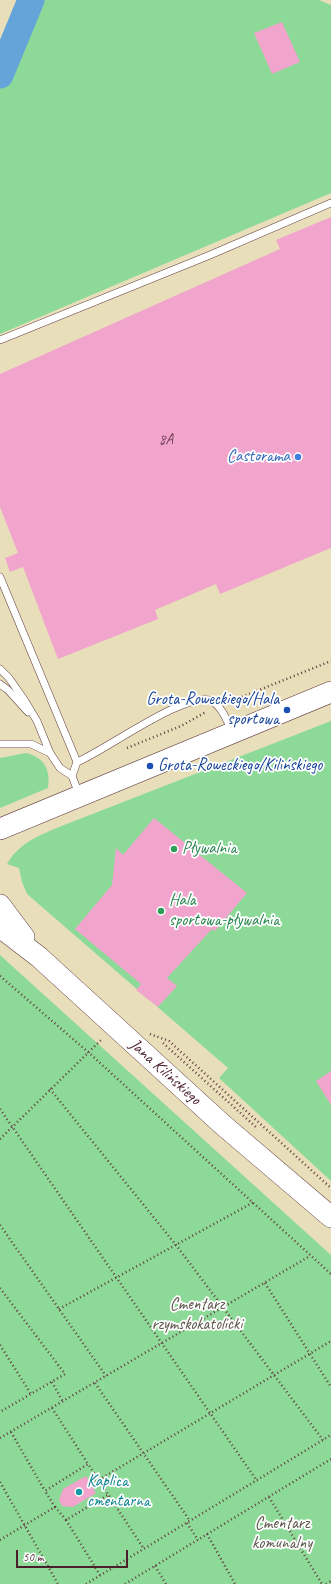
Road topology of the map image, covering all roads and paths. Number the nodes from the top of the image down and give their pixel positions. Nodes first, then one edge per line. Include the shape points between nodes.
1 (331, 203) edge
2 (0, 340) edge
3 (0, 577) edge
4 (331, 661) edge
5 (0, 669) edge
6 (0, 684) edge
7 (331, 692) edge
8 (218, 706) junction
9 (37, 721) junction
10 (232, 732) junction
11 (1, 742) edge
12 (121, 750) dead end
13 (50, 753) junction
14 (77, 762) junction
15 (72, 776) junction
16 (79, 795) junction
17 (34, 814) junction
18 (0, 829) edge
19 (0, 837) edge
20 (0, 905) edge
21 (0, 927) edge
22 (39, 957) junction
23 (0, 976) edge
24 (145, 1032) dead end
25 (101, 1040) dead end
26 (163, 1042) dead end
27 (88, 1052) junction
28 (50, 1089) junction
29 (0, 1109) edge
30 (13, 1127) junction
31 (260, 1132) dead end
32 (0, 1139) edge
33 (331, 1188) edge
34 (254, 1202) junction
35 (331, 1217) edge
36 (0, 1225) edge
37 (176, 1245) junction
38 (310, 1256) junction
39 (331, 1274) edge
40 (117, 1278) junction
41 (265, 1283) junction
42 (0, 1288) edge
43 (223, 1308) junction
44 (60, 1309) junction
45 (331, 1341) edge
46 (162, 1343) junction
47 (0, 1345) edge
48 (309, 1353) junction
49 (106, 1376) junction
50 (273, 1376) junction
51 (52, 1382) junction
52 (94, 1383) junction
53 (331, 1387) edge
54 (31, 1394) junction
55 (63, 1402) junction
56 (52, 1408) junction
57 (0, 1412) edge
58 (210, 1414) junction
59 (11, 1432) junction
60 (331, 1436) edge
61 (0, 1438) edge
62 (323, 1440) junction
63 (142, 1454) junction
64 (331, 1459) edge
65 (88, 1464) junction
66 (98, 1480) junction
67 (257, 1481) junction
68 (0, 1482) edge
69 (92, 1484) dead end
70 (44, 1491) junction
71 (108, 1495) junction
72 (269, 1497) junction
73 (55, 1507) junction
74 (66, 1520) junction
75 (188, 1522) junction
76 (24, 1525) junction
77 (207, 1534) junction
78 (0, 1540) edge
79 (198, 1540) junction
80 (144, 1549) junction
81 (155, 1566) junction
82 (100, 1575) junction
83 (133, 1580) junction
84 (331, 1581) edge
85 (58, 1584) edge
86 (86, 1584) edge
87 (125, 1584) edge
88 (135, 1584) edge
89 (166, 1584) edge
90 (235, 1584) edge
91 (322, 1584) edge
92 (326, 1584) edge

1 - 2 lane
3 - 14 lane
4 - 8 path
5 - 9 lane via 9,678
6 - 9 lane
7 - 10 street
8 - 10 lane
8 - 12 path via 181,726
8 - 14 lane via 207,700 191,702 145,723
9 - 13 lane
10 - 16 street
11 - 13 lane via 31,744
13 - 15 lane via 60,768
14 - 15 lane
15 - 16 lane
16 - 17 street
17 - 18 street
17 - 19 street
20 - 22 street
21 - 22 street, Jana Kilińskiego
22 - 35 street, Jana Kilińskiego via 218,1120
23 - 27 path
24 - 33 path via 169,1041
25 - 27 path
26 - 31 path
27 - 28 path
27 - 34 path
28 - 30 path
28 - 37 path
29 - 30 path
30 - 32 path
30 - 40 path
34 - 37 path
34 - 38 path
36 - 44 path
37 - 40 path
37 - 43 path
38 - 39 path
38 - 41 path
40 - 44 path
40 - 46 path
41 - 43 path
41 - 48 path
42 - 51 path via 65,1374
43 - 46 path
43 - 50 path
44 - 49 path
45 - 48 path
46 - 49 path
46 - 58 path
47 - 54 path
48 - 50 path
48 - 53 path
49 - 52 path
50 - 58 path
50 - 62 path
51 - 54 path
51 - 55 path
52 - 55 path
52 - 63 path
54 - 57 path
55 - 56 path
56 - 59 path
56 - 65 path
58 - 63 path
58 - 67 path
59 - 61 path
59 - 70 path
60 - 62 path
62 - 67 path
63 - 66 path
63 - 75 path
64 - 72 path
65 - 66 path
65 - 70 path
66 - 69 path
66 - 71 path
67 - 75 path
68 - 76 path
70 - 73 path
71 - 74 path
71 - 80 path
72 - 77 path
72 - 91 path
73 - 74 path
73 - 76 path
74 - 82 path
75 - 79 path
75 - 80 path
76 - 78 path
76 - 85 path
77 - 79 path
77 - 90 path
79 - 81 path
80 - 82 path
81 - 83 path
81 - 89 path
82 - 86 path
83 - 87 path
83 - 88 path
84 - 92 path

